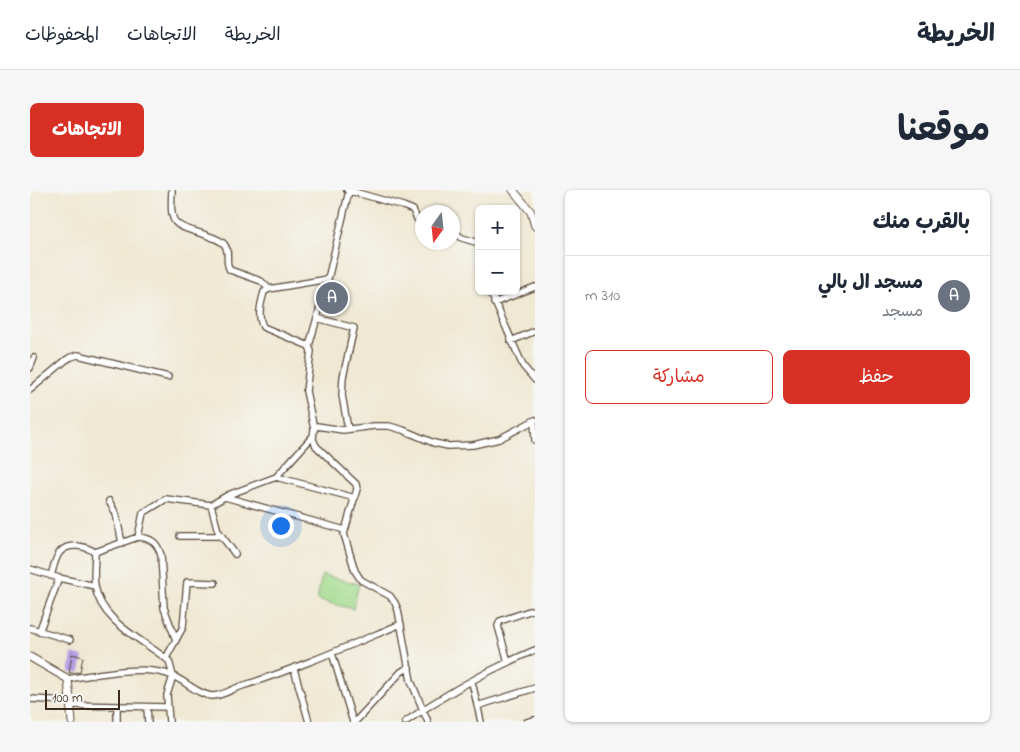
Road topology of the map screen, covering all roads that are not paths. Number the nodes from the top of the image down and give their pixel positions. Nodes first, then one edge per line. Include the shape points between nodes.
1 (172, 190) edge
2 (348, 190) edge
3 (513, 190) edge
4 (415, 214) edge
5 (533, 214) edge
6 (535, 226) edge
7 (460, 236) edge
8 (475, 242) edge
9 (328, 279) junction
10 (535, 287) edge
11 (268, 289) junction
12 (491, 295) edge
13 (494, 303) junction
14 (317, 318) junction
15 (535, 331) edge
16 (511, 340) junction
17 (309, 346) junction
18 (34, 358) dead end
19 (30, 368) edge
20 (168, 378) dead end
21 (535, 380) edge
22 (31, 388) edge
23 (534, 421) edge
24 (314, 429) junction
25 (348, 429) junction
26 (313, 436) junction
27 (535, 440) edge
28 (276, 477) junction
29 (225, 497) junction
30 (355, 498) junction
31 (109, 501) dead end
32 (211, 505) junction
33 (345, 530) junction
34 (180, 536) dead end
35 (222, 536) junction
36 (138, 537) junction
37 (122, 543) junction
38 (95, 552) junction
39 (235, 554) dead end
40 (30, 569) edge
41 (51, 576) junction
42 (59, 578) junction
43 (215, 583) dead end
44 (95, 586) junction
45 (535, 609) edge
46 (401, 624) junction
47 (30, 628) edge
48 (40, 632) junction
49 (70, 640) dead end
50 (176, 640) junction
51 (535, 650) edge
52 (332, 653) junction
53 (30, 658) edge
54 (166, 658) junction
55 (508, 662) junction
56 (408, 667) junction
57 (294, 669) junction
58 (173, 676) junction
59 (68, 679) junction
60 (472, 682) junction
61 (535, 688) edge
62 (30, 700) edge
63 (70, 703) junction
64 (117, 706) junction
65 (477, 706) junction
66 (147, 707) junction
67 (167, 708) junction
68 (422, 710) junction
69 (72, 722) edge
70 (117, 722) edge
71 (148, 722) edge
72 (169, 722) edge
73 (309, 722) edge
74 (354, 722) edge
75 (404, 722) edge
76 (428, 722) edge
77 (481, 722) edge

1 - 11 street via 173,220 220,241 227,250 230,270 261,281
2 - 4 street via 413,210
2 - 9 street
3 - 5 main road
5 - 6 main road
7 - 8 street
9 - 11 street
9 - 14 street
10 - 13 street
11 - 17 street via 261,303 259,321 263,327
12 - 13 street
13 - 16 street
14 - 17 street
14 - 25 street via 354,328 343,377 342,395
15 - 16 street
16 - 21 street via 523,366
17 - 24 street via 306,391
18 - 19 street
20 - 22 street via 78,356 66,360
23 - 25 street via 499,439 472,446 434,443 389,426
23 - 27 street
24 - 25 street via 318,426
24 - 26 street
26 - 28 street
26 - 30 street via 316,446 356,484
28 - 29 street
28 - 30 street
29 - 32 street
29 - 33 street
30 - 33 street
31 - 37 street via 116,514
32 - 35 street
32 - 36 street via 166,499 143,513
33 - 46 street via 357,576 390,596
34 - 35 street
35 - 39 street
36 - 37 street
36 - 50 street via 152,540 161,554 164,608
37 - 38 street
38 - 41 street via 87,547 67,548 60,552
38 - 44 street
40 - 41 street
41 - 42 street
42 - 44 street
42 - 48 street
43 - 50 street via 187,582 183,627
44 - 54 street via 101,604 112,618
45 - 55 street via 500,621 498,626
46 - 52 street
46 - 56 street
47 - 48 street
48 - 49 street
50 - 54 street
51 - 55 street
52 - 57 street
52 - 74 street
53 - 59 main road
54 - 58 street
55 - 60 street
56 - 68 street
56 - 74 street
57 - 58 street via 211,696
57 - 73 street
58 - 59 street via 156,672 111,671
58 - 67 street
59 - 63 main road
60 - 65 street
60 - 68 street
61 - 65 street
62 - 63 street
63 - 64 street
63 - 69 main road
64 - 66 street
64 - 70 street
65 - 77 street
66 - 67 street
66 - 71 street
67 - 72 street
68 - 75 street
68 - 76 street

